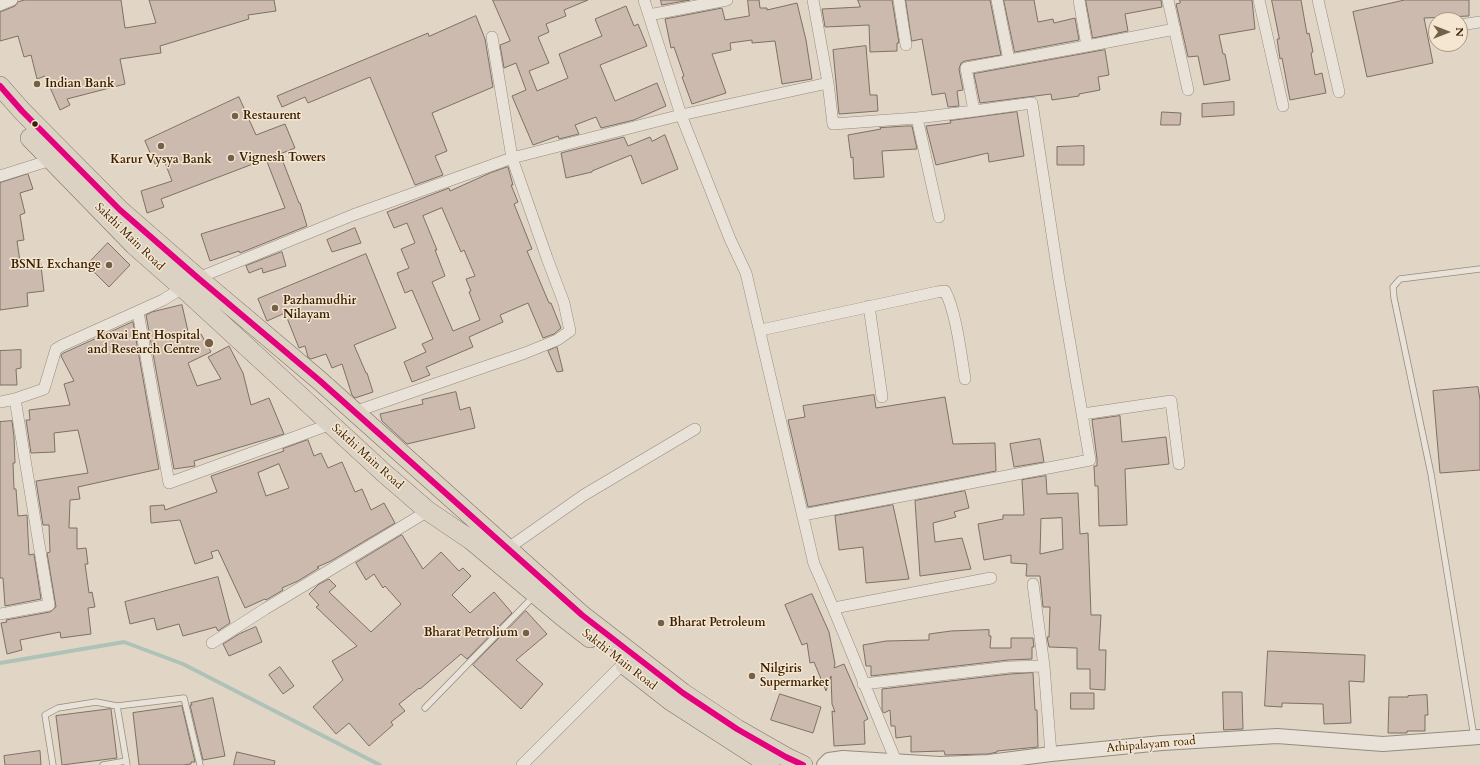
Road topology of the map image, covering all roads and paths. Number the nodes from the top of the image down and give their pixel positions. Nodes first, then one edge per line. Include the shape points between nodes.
1 (12, 0) edge
2 (644, 0) edge
3 (727, 0) edge
4 (813, 0) edge
5 (899, 0) edge
6 (997, 0) edge
7 (1078, 0) edge
8 (1168, 0) edge
9 (1259, 0) edge
10 (1318, 0) edge
11 (0, 4) edge
12 (649, 15) junction
13 (1480, 22) edge
14 (1468, 24) edge
15 (1175, 29) junction
16 (492, 37) dead end
17 (906, 45) dead end
18 (1087, 46) junction
19 (1009, 60) junction
20 (828, 83) junction
21 (0, 86) edge
22 (1188, 90) dead end
23 (1340, 92) dead end
24 (0, 105) edge
25 (1283, 106) dead end
26 (974, 111) junction
27 (681, 115) junction
28 (917, 118) junction
29 (512, 158) junction
30 (51, 160) junction
31 (0, 176) edge
32 (939, 217) dead end
33 (1480, 269) edge
34 (190, 283) junction
35 (869, 306) junction
36 (138, 312) junction
37 (761, 330) junction
38 (965, 378) dead end
39 (882, 397) dead end
40 (15, 399) junction
41 (0, 402) edge
42 (354, 412) junction
43 (1083, 414) junction
44 (331, 424) junction
45 (695, 429) dead end
46 (1179, 464) dead end
47 (428, 511) junction
48 (803, 515) junction
49 (507, 548) junction
50 (991, 578) dead end
51 (1032, 584) dead end
52 (535, 594) junction
53 (834, 608) junction
54 (0, 614) edge
55 (212, 643) dead end
56 (624, 664) junction
57 (1044, 666) junction
58 (864, 684) junction
59 (117, 706) junction
60 (425, 708) dead end
61 (1477, 737) edge
62 (1051, 754) junction
63 (896, 761) junction
64 (127, 763) edge
65 (54, 765) edge
66 (103, 765) edge
67 (200, 765) edge
68 (522, 765) edge
69 (770, 765) edge
70 (803, 765) edge
71 (824, 765) edge

1 - 11 street
2 - 12 street
3 - 12 street
4 - 20 street
5 - 17 street
6 - 19 street
7 - 18 street
8 - 15 street
9 - 25 street
10 - 23 street
12 - 27 street
13 - 14 street
15 - 18 street
15 - 22 street
16 - 29 street
18 - 19 street
19 - 26 street via 966,68
20 - 27 street
20 - 28 street via 833,124
21 - 34 highway
24 - 30 highway, Sakthi Main Road
26 - 28 street
26 - 43 street via 1032,103
27 - 29 street
27 - 37 street via 730,239 746,272
28 - 32 street
29 - 34 street via 353,215
29 - 42 street via 564,303 570,331 557,340 525,353
30 - 31 street
30 - 34 highway, Sakthi Main Road via 134,245
33 - 61 lane via 1400,279 1393,286 1431,474
34 - 36 street
34 - 42 highway via 319,380
34 - 44 highway, Sakthi Main Road
35 - 37 street
35 - 38 street via 945,291 949,298
35 - 39 street
36 - 40 street via 56,349 44,388
36 - 44 street via 169,483
37 - 48 street
40 - 41 street
40 - 54 street via 49,605
42 - 49 highway
43 - 46 street via 1172,401
43 - 48 street via 1090,460
44 - 47 highway, Sakthi Main Road
45 - 49 street via 584,495
47 - 52 highway, Sakthi Main Road via 471,540
47 - 55 street
48 - 53 street via 814,564
49 - 70 highway via 582,615 683,693 748,736
50 - 53 street
51 - 57 street
52 - 56 highway, Sakthi Main Road
52 - 60 lane
53 - 58 street
56 - 68 street
56 - 69 highway, Sakthi Main Road via 671,701
57 - 58 street via 1009,667
57 - 62 street
58 - 63 street
59 - 64 lane
59 - 65 lane via 96,702 58,708 45,715
59 - 67 lane via 184,698
61 - 62 street, Athipalayam road via 1383,744 1277,736 1162,743
62 - 63 street, Athipalayam road via 989,762 940,764
63 - 71 street, Athipalayam road via 843,758 830,760
64 - 66 lane

